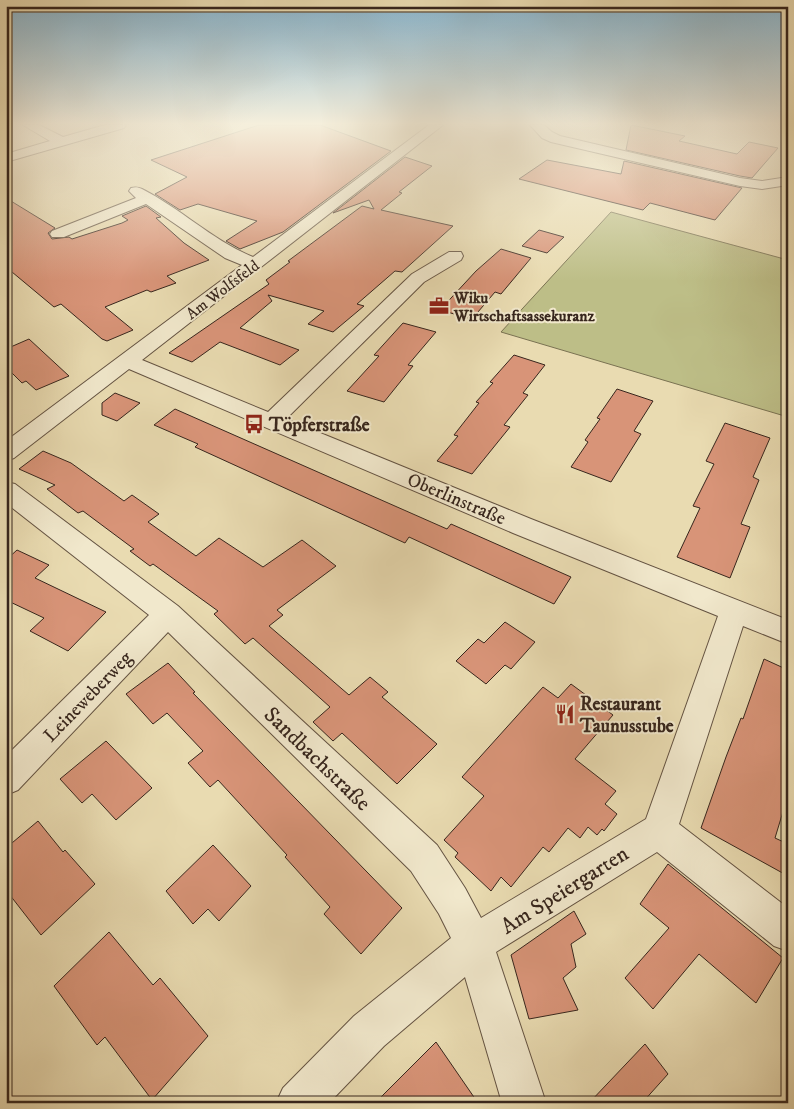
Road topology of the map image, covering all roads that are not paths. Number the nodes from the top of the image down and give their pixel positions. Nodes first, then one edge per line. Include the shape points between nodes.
1 (369, 177) edge
2 (718, 177) edge
3 (788, 182) edge
4 (58, 234) dead end
5 (455, 256) dead end
6 (254, 264) junction
7 (127, 361) junction
8 (272, 420) junction
9 (6, 453) edge
10 (6, 490) edge
11 (734, 612) junction
12 (168, 614) junction
13 (788, 632) edge
14 (6, 779) edge
15 (659, 831) junction
16 (788, 932) edge
17 (474, 944) junction
18 (298, 1103) edge
19 (524, 1103) edge

1 - 6 street, Am Wolfsfeld
2 - 3 street via 762,185
4 - 6 street via 142,194 231,254
5 - 8 street via 418,278
6 - 7 street, Am Wolfsfeld
7 - 8 street, Oberlinstraße
7 - 9 street, Am Wolfsfeld
8 - 11 street, Oberlinstraße
10 - 12 street, Sandbachstraße
11 - 13 street, Oberlinstraße
11 - 15 street
12 - 14 street, Leineweberweg
12 - 17 street, Sandbachstraße via 424,858 452,901
15 - 16 street
15 - 17 street, Am Speiergarten
17 - 18 street, Am Speiergarten via 369,1030
17 - 19 street, Sandbachstraße

